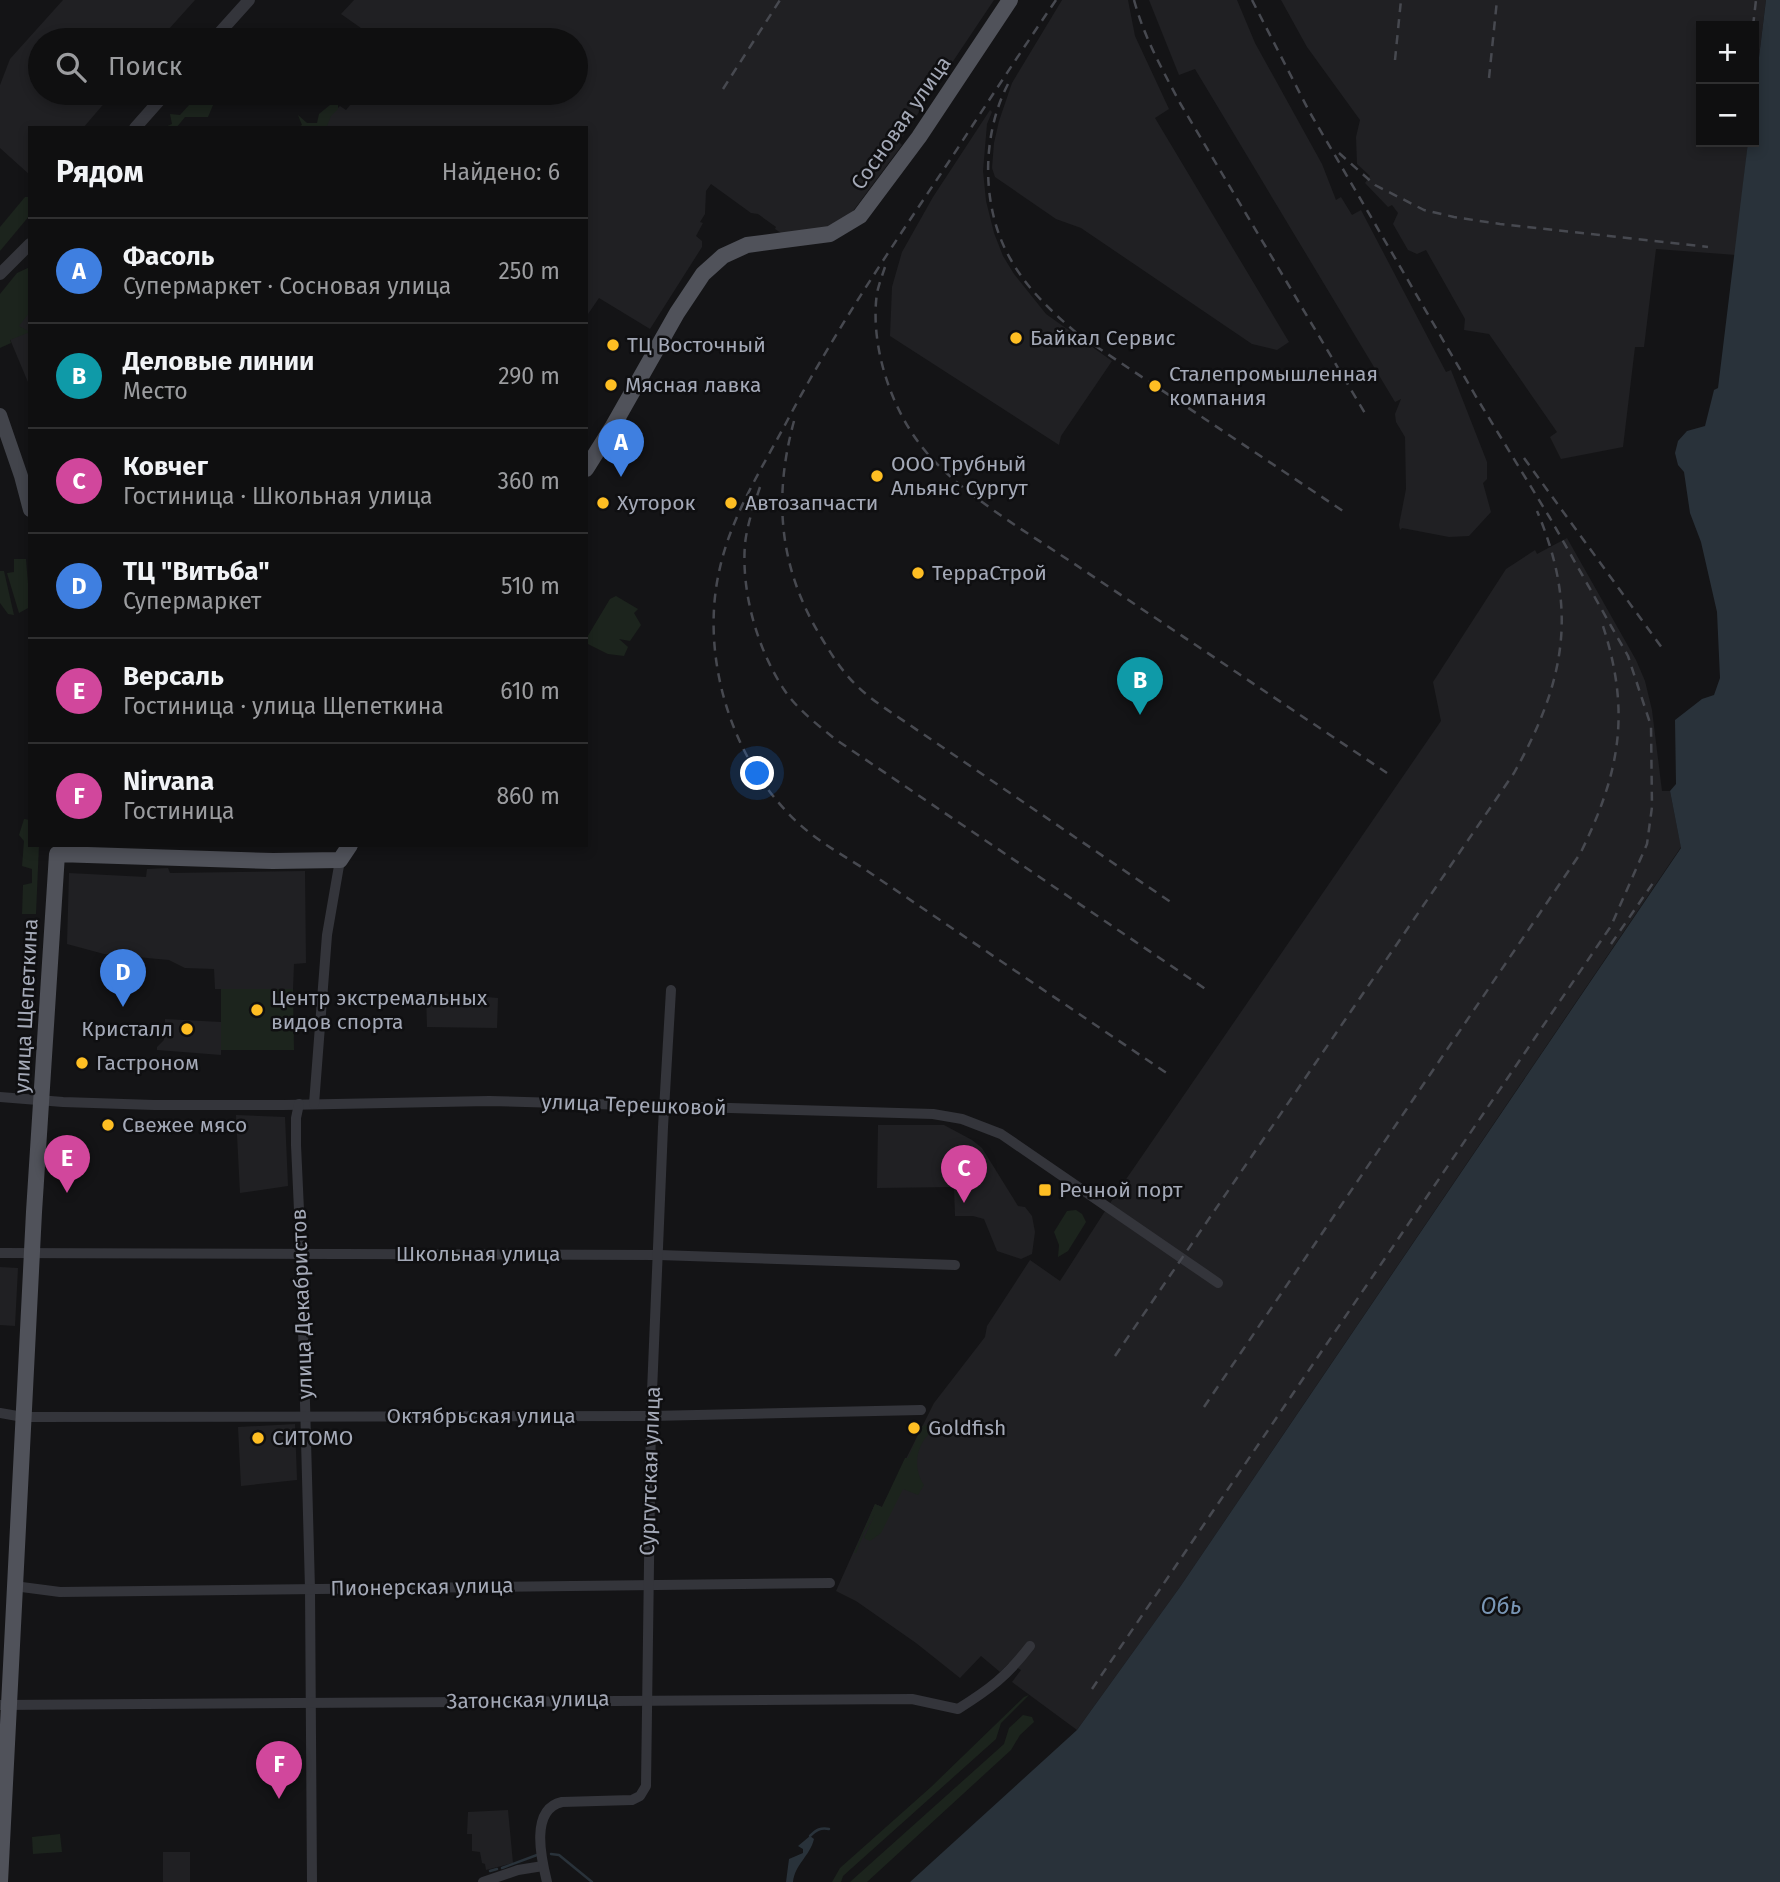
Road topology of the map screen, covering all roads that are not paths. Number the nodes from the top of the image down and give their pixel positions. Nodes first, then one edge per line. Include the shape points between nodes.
1 (249, 0) edge
2 (1010, 0) edge
3 (224, 28) edge
4 (155, 105) edge
5 (137, 126) edge
6 (28, 246) edge
7 (0, 274) edge
8 (0, 415) edge
9 (588, 466) edge
10 (28, 502) edge
11 (349, 847) edge
12 (57, 849) edge
13 (340, 860) junction
14 (671, 990) dead end
15 (0, 1097) edge
16 (41, 1101) junction
17 (299, 1104) junction
18 (314, 1104) junction
19 (664, 1106) junction
20 (0, 1253) edge
21 (301, 1254) junction
22 (32, 1255) junction
23 (659, 1255) junction
24 (955, 1265) dead end
25 (1218, 1283) dead end
26 (921, 1410) dead end
27 (0, 1413) edge
28 (306, 1415) junction
29 (651, 1416) junction
30 (23, 1418) junction
31 (830, 1583) dead end
32 (647, 1584) junction
33 (14, 1586) junction
34 (310, 1589) junction
35 (1030, 1646) dead end
36 (647, 1699) junction
37 (310, 1702) junction
38 (4, 1705) edge
39 (543, 1866) junction
40 (0, 1882) edge
41 (312, 1882) edge
42 (483, 1882) edge
43 (547, 1882) edge

1 - 3 street
2 - 9 main road, Сосновая улица via 860,216 830,234 747,245 723,256 703,274
4 - 5 street
6 - 7 street
8 - 10 main road
11 - 13 main road
12 - 13 main road via 273,861
12 - 16 main road, улица Щепеткина
13 - 18 street via 327,935
14 - 19 street, Сургутская улица
15 - 16 street, улица Терешковой
16 - 17 street, улица Терешковой
16 - 22 main road, улица Щепеткина
17 - 18 street, улица Терешковой
17 - 21 street, улица Декабристов via 296,1145
18 - 19 street, улица Терешковой via 489,1101
19 - 23 street, Сургутская улица
19 - 25 street, улица Терешковой via 933,1114 962,1119 987,1127 1027,1150
20 - 22 street, Школьная улица
21 - 22 street, Школьная улица
21 - 23 street, Школьная улица
21 - 28 street, улица Декабристов
22 - 30 main road, улица Щепеткина
23 - 24 street, Школьная улица
23 - 29 street, Сургутская улица
26 - 29 street, Октябрьская улица
27 - 30 street, Октябрьская улица
28 - 29 street, Октябрьская улица
28 - 30 street, Октябрьская улица
28 - 34 street, улица Декабристов
29 - 32 street, Сургутская улица
30 - 33 main road, улица Щепеткина
31 - 32 street, Пионерская улица
32 - 34 street, Пионерская улица
32 - 36 street, Сургутская улица
33 - 34 street, Пионерская улица via 60,1592
33 - 38 main road, улица Щепеткина
34 - 37 street, улица Декабристов
35 - 36 street, Затонская улица via 991,1689 958,1709 912,1699
36 - 37 street, Затонская улица
36 - 39 street, Сургутская улица via 647,1775 640,1796 554,1804 541,1825
37 - 38 street, Затонская улица
37 - 41 street, улица Декабристов
38 - 40 main road, улица Щепеткина
39 - 42 street
39 - 43 street

